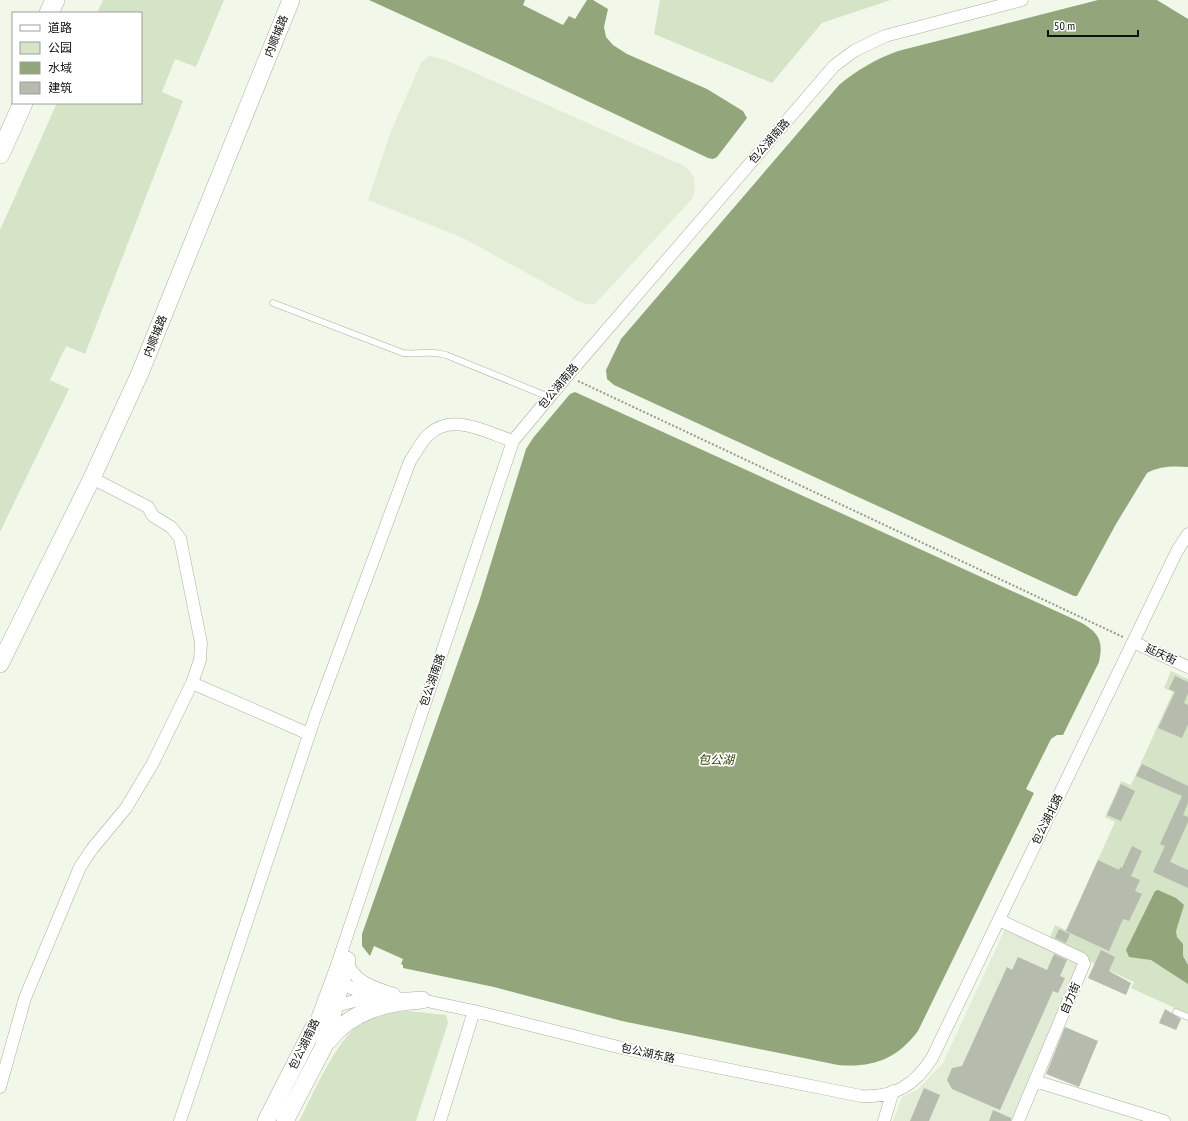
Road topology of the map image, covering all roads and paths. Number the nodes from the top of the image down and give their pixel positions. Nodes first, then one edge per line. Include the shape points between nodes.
1 (55, 0) edge
2 (68, 0) edge
3 (291, 0) edge
4 (1022, 0) edge
5 (49, 12) edge
6 (62, 12) edge
7 (12, 97) edge
8 (23, 104) edge
9 (0, 124) edge
10 (0, 154) edge
11 (273, 303) dead end
12 (567, 376) junction
13 (549, 397) junction
14 (513, 441) junction
15 (92, 478) junction
16 (1188, 534) edge
17 (1133, 642) junction
18 (0, 664) edge
19 (1188, 667) edge
20 (192, 683) junction
21 (309, 734) junction
22 (999, 920) junction
23 (342, 969) junction
24 (382, 997) junction
25 (401, 1000) junction
26 (422, 1000) joint
27 (336, 1006) junction
28 (474, 1011) junction
29 (1176, 1012) dead end
30 (1188, 1017) edge
31 (314, 1027) junction
32 (324, 1046) junction
33 (1035, 1081) junction
34 (0, 1087) edge
35 (893, 1091) junction
36 (180, 1121) edge
37 (266, 1121) edge
38 (285, 1121) edge
39 (440, 1121) edge
40 (884, 1121) edge
41 (1018, 1121) edge
42 (1164, 1121) edge

1 - 5 main road
2 - 6 main road
3 - 15 street, 内顺城路 via 140,373
4 - 12 street, 包公湖南路 via 885,36 854,51 834,66
7 - 9 main road
8 - 10 main road
11 - 13 lane via 403,353 434,351 446,354
12 - 13 street, 包公湖南路
12 - 17 path
13 - 14 street, 包公湖南路
14 - 21 street via 460,423 438,427 427,436 410,461
14 - 23 street, 包公湖南路 via 346,934
15 - 18 street, 内顺城路
15 - 20 street via 148,507 153,516 171,526 180,538 201,642 200,660
16 - 17 street, 包公湖北路 via 1177,551
17 - 19 street, 延庆街
17 - 22 street, 包公湖北路
20 - 21 street
20 - 34 street via 153,763 126,808 80,867 25,998
21 - 36 street
22 - 33 street, 自力街 via 1082,959 1084,964
22 - 35 street, 包公湖北路 via 932,1058 917,1079 906,1087
23 - 24 street via 356,990
23 - 25 street via 348,967 357,978
23 - 27 street, 包公湖南路
23 - 31 street, 包公湖南路
24 - 25 street
24 - 27 street
25 - 26 street
25 - 32 street, 包公湖南路 via 378,1006 344,1023
26 - 28 street, 包公湖东路
27 - 31 street via 322,1016
27 - 32 street, 包公湖南路
28 - 35 street, 包公湖东路 via 626,1049 861,1096 875,1096
28 - 39 street
29 - 30 lane
31 - 37 street, 包公湖南路
32 - 38 street, 包公湖南路
33 - 41 street, 自力街
33 - 42 street
35 - 40 street

